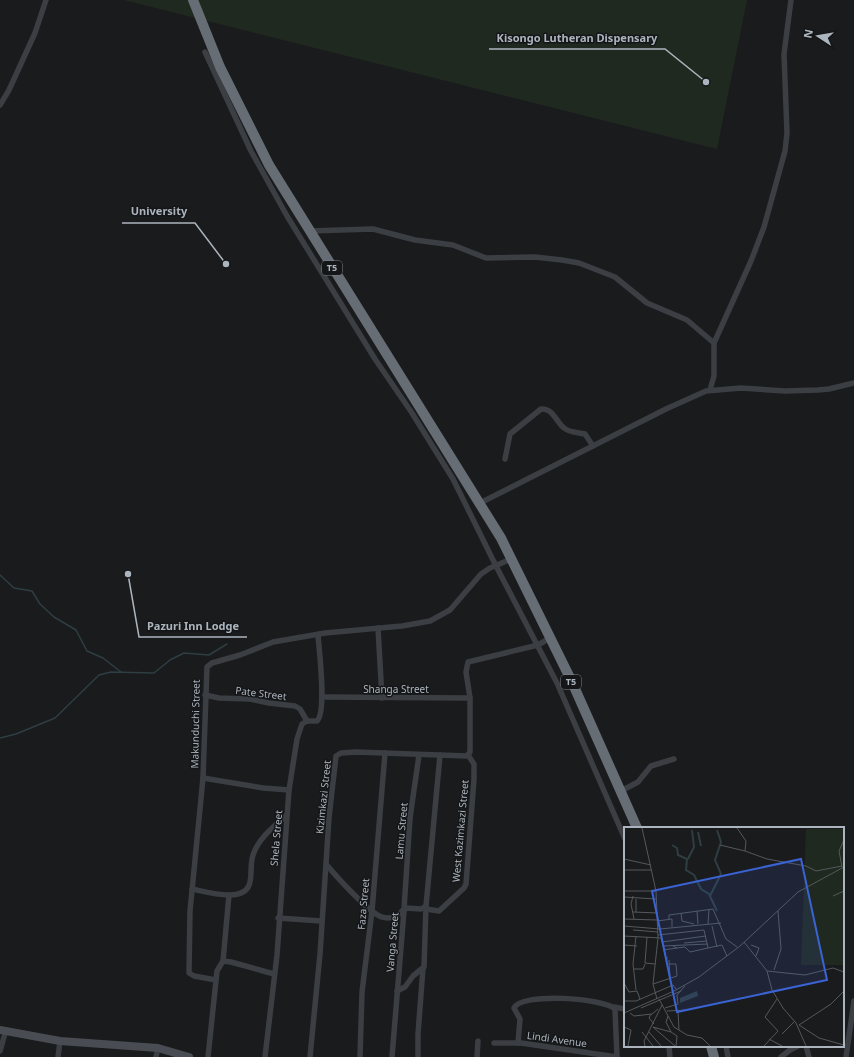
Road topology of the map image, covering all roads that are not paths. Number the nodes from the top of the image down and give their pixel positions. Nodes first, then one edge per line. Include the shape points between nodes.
1 (46, 0) edge
2 (193, 0) edge
3 (791, 0) edge
4 (205, 52) dead end
5 (0, 105) edge
6 (309, 231) junction
7 (714, 343) junction
8 (854, 383) edge
9 (710, 390) junction
10 (593, 446) junction
11 (505, 459) dead end
12 (480, 503) junction
13 (511, 559) junction
14 (496, 566) junction
15 (378, 628) junction
16 (318, 635) junction
17 (550, 638) junction
18 (538, 645) junction
19 (205, 694) junction
20 (322, 697) junction
21 (382, 698) junction
22 (470, 698) junction
23 (307, 721) junction
24 (384, 753) junction
25 (419, 755) junction
26 (440, 755) junction
27 (468, 755) junction
28 (674, 759) dead end
29 (203, 778) junction
30 (289, 790) junction
31 (621, 791) junction
32 (286, 815) junction
33 (637, 827) edge
34 (624, 836) edge
35 (326, 864) junction
36 (192, 889) junction
37 (229, 895) junction
38 (426, 908) junction
39 (404, 909) junction
40 (372, 911) junction
41 (278, 918) junction
42 (321, 921) junction
43 (223, 961) junction
44 (423, 968) junction
45 (274, 974) junction
46 (216, 980) junction
47 (397, 991) junction
48 (854, 1001) edge
49 (614, 1007) junction
50 (624, 1009) edge
51 (3, 1030) edge
52 (478, 1040) dead end
53 (60, 1041) junction
54 (494, 1043) dead end
55 (518, 1043) junction
56 (669, 1047) edge
57 (726, 1047) edge
58 (795, 1047) edge
59 (806, 1047) edge
60 (158, 1048) junction
61 (848, 1049) junction
62 (854, 1050) edge
63 (0, 1051) edge
64 (58, 1057) edge
65 (156, 1057) edge
66 (189, 1057) edge
67 (208, 1057) edge
68 (265, 1057) edge
69 (310, 1057) edge
70 (360, 1057) edge
71 (392, 1057) edge
72 (418, 1057) edge
73 (477, 1057) edge
74 (617, 1057) edge
75 (670, 1057) edge
76 (728, 1057) edge
77 (781, 1057) edge
78 (809, 1057) edge
79 (846, 1057) edge

1 - 5 street via 35,33
2 - 6 highway, T5 via 230,88 269,165
3 - 7 street via 784,54 787,134 782,163 764,227
4 - 14 street via 251,151 375,359 453,479
6 - 7 street via 373,229 415,240 453,245 486,258 535,257 579,264 615,277 647,303 687,320
6 - 12 highway, T5
7 - 9 street via 714,376
8 - 9 street via 818,390
9 - 10 street
10 - 11 street via 585,434 570,432 548,411 541,409 510,434
10 - 12 street
12 - 13 highway, T5
13 - 14 street, Makunduchi Street
13 - 17 highway, T5
14 - 15 street, Makunduchi Street via 481,574 445,614 430,621
14 - 18 street
15 - 16 street, Makunduchi Street
15 - 21 street
16 - 19 street, Makunduchi Street via 273,642 240,656 212,663 205,672
16 - 20 street, Shela Street
17 - 18 street
17 - 31 highway, T5
18 - 22 street via 468,661 466,672
18 - 34 street via 603,784
19 - 23 street, Pate Street via 219,698 250,699 295,706 300,709
19 - 29 street, Makunduchi Street
20 - 21 street, Shanga Street
20 - 23 street, Shela Street via 318,720
21 - 22 street, Shanga Street
22 - 27 street
23 - 30 street, Shela Street via 300,728
24 - 25 street, Kizimkazi Street
24 - 35 street, Kizimkazi Street via 356,752 336,756
24 - 40 street, Faza Street
25 - 26 street, Kizimkazi Street
25 - 39 street, Lamu Street via 410,818
26 - 27 street, Kizimkazi Street
26 - 38 street
27 - 38 street, West Kazimkazi Street via 474,764 474,779 466,884 439,911
28 - 31 street via 650,766 638,782
29 - 30 street
29 - 36 street, Makunduchi Street
30 - 32 street, Shela Street
31 - 33 highway, T5
32 - 37 street via 265,836 253,853 249,887 240,895
32 - 41 street, Shela Street
35 - 40 street via 341,883
35 - 42 street, Kizimkazi Street
36 - 37 street
36 - 46 street, Makunduchi Street via 189,973
37 - 43 street
38 - 39 street, Vanga Street
38 - 44 street
39 - 40 street via 398,915 388,918
39 - 47 street, Vanga Street
40 - 70 street, Faza Street via 362,992
41 - 42 street
41 - 45 street, Shela Street
42 - 69 street, Kizimkazi Street
43 - 45 street
43 - 46 street via 218,968
44 - 47 street via 405,987
44 - 72 street
45 - 68 street, Shela Street
46 - 67 street
47 - 71 street, Vanga Street
48 - 61 street
49 - 50 street
49 - 55 street via 578,1000 525,1000 515,1005 514,1009 520,1019
49 - 74 street
51 - 53 street
51 - 63 street
52 - 73 street
53 - 60 street
53 - 64 street
54 - 55 street, Lindi Avenue
55 - 74 street, Lindi Avenue
56 - 75 street
57 - 76 street
58 - 77 street
59 - 78 street
60 - 65 street
60 - 66 street
61 - 62 street
61 - 79 street

